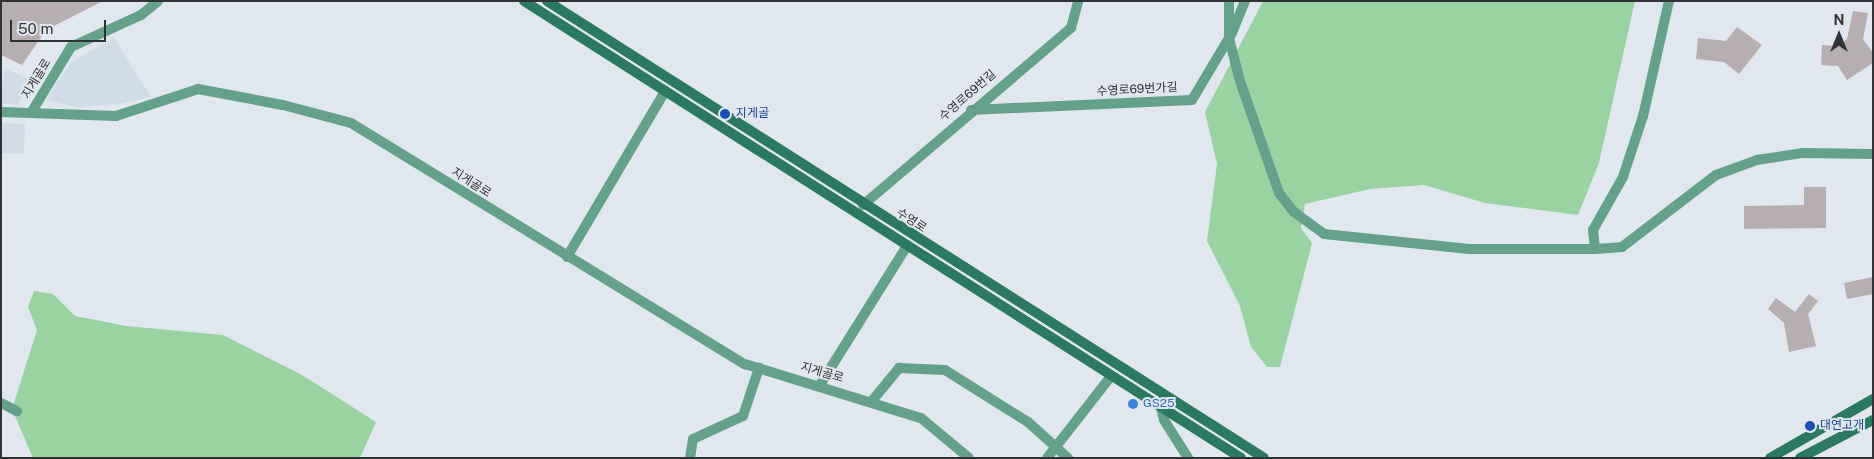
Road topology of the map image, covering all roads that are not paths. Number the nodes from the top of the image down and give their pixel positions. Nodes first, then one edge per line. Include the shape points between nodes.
1 (158, 1) edge
2 (524, 1) edge
3 (547, 1) edge
4 (1078, 1) edge
5 (1230, 1) edge
6 (1245, 1) edge
7 (1669, 1) edge
8 (1229, 38) junction
9 (665, 91) junction
10 (971, 110) junction
11 (1, 112) edge
12 (31, 113) junction
13 (1873, 154) edge
14 (863, 205) junction
15 (908, 246) junction
16 (1596, 249) junction
17 (567, 257) junction
18 (759, 368) junction
19 (1111, 376) junction
20 (820, 385) junction
21 (1165, 396) junction
22 (1873, 400) edge
23 (872, 401) junction
24 (1, 404) edge
25 (1161, 407) junction
26 (17, 410) dead end
27 (1873, 420) edge
28 (1057, 446) junction
29 (690, 458) edge
30 (969, 458) edge
31 (1047, 458) edge
32 (1068, 458) edge
33 (1188, 458) edge
34 (1241, 458) edge
35 (1264, 458) edge
36 (1770, 458) edge
37 (1800, 458) edge

1 - 12 street, 지게골로 via 141,15 71,47
2 - 9 main road, 수영로
3 - 14 main road, 수영로
4 - 10 street, 수영로69번길 via 1071,28
5 - 8 street
6 - 8 street, 수영로69번가길
7 - 16 street via 1644,116 1623,177 1593,230
8 - 10 street, 수영로69번가길 via 1192,100
8 - 16 street via 1279,193 1294,212 1324,234 1469,249
9 - 15 main road, 수영로
9 - 17 street
10 - 14 street, 수영로69번길
11 - 12 street, 지게골로
12 - 17 street, 지게골로 via 116,116 198,90 283,104 351,123
13 - 16 street via 1802,152 1757,160 1716,175 1622,247
14 - 21 main road, 수영로
15 - 19 main road, 수영로
15 - 20 street, 수영로
17 - 18 street, 지게골로 via 744,364
18 - 20 street, 지게골로
18 - 29 street via 743,416 693,439
19 - 25 main road, 수영로
19 - 28 street
20 - 23 street, 지게골로
21 - 25 street
21 - 35 main road, 수영로
22 - 36 main road
23 - 28 street via 899,368 945,370 1028,422
23 - 30 street, 지게골로 via 921,418
24 - 26 street
25 - 33 street via 1164,420
25 - 34 main road, 수영로
27 - 37 main road
28 - 31 street
28 - 32 street

